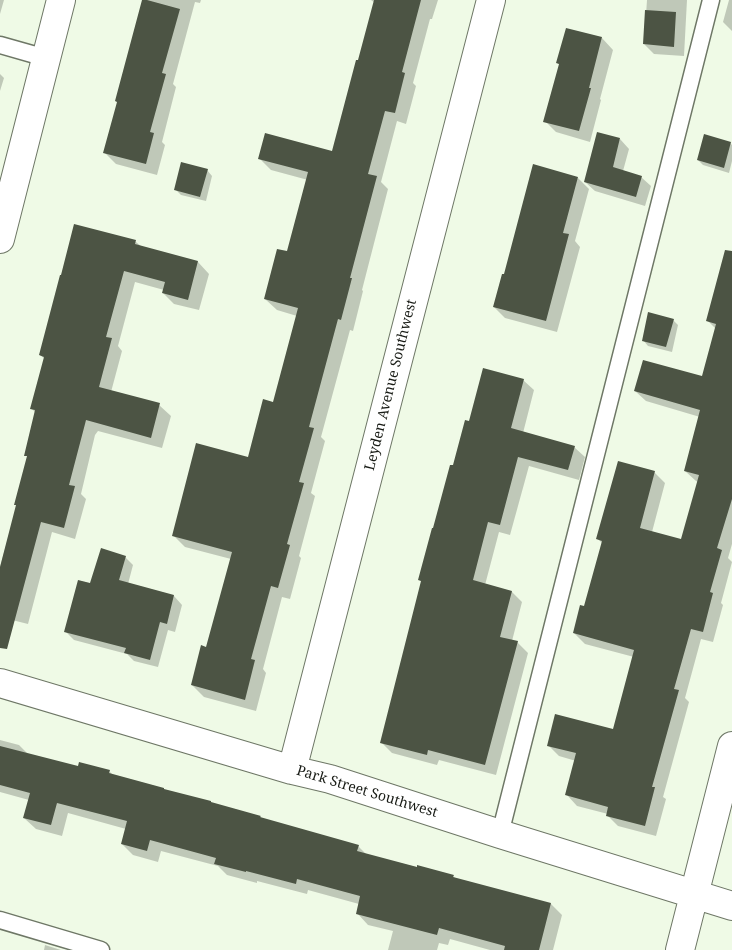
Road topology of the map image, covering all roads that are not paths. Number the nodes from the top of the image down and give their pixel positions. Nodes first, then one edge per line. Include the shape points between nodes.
1 (61, 0) edge
2 (490, 0) edge
3 (711, 0) edge
4 (0, 45) edge
5 (46, 58) junction
6 (0, 239) edge
7 (0, 683) edge
8 (732, 746) edge
9 (292, 770) junction
10 (500, 834) junction
11 (694, 894) junction
12 (732, 906) edge
13 (0, 920) edge
14 (101, 950) edge
15 (680, 950) edge

1 - 5 street
2 - 9 street, Leyden Avenue Southwest
3 - 10 lane
4 - 5 lane
5 - 6 street
7 - 9 street, Park Street Southwest
8 - 11 street
9 - 10 street, Park Street Southwest via 330,779
10 - 11 street, Park Street Southwest
11 - 12 street, Park Street Southwest
11 - 15 street
13 - 14 lane

